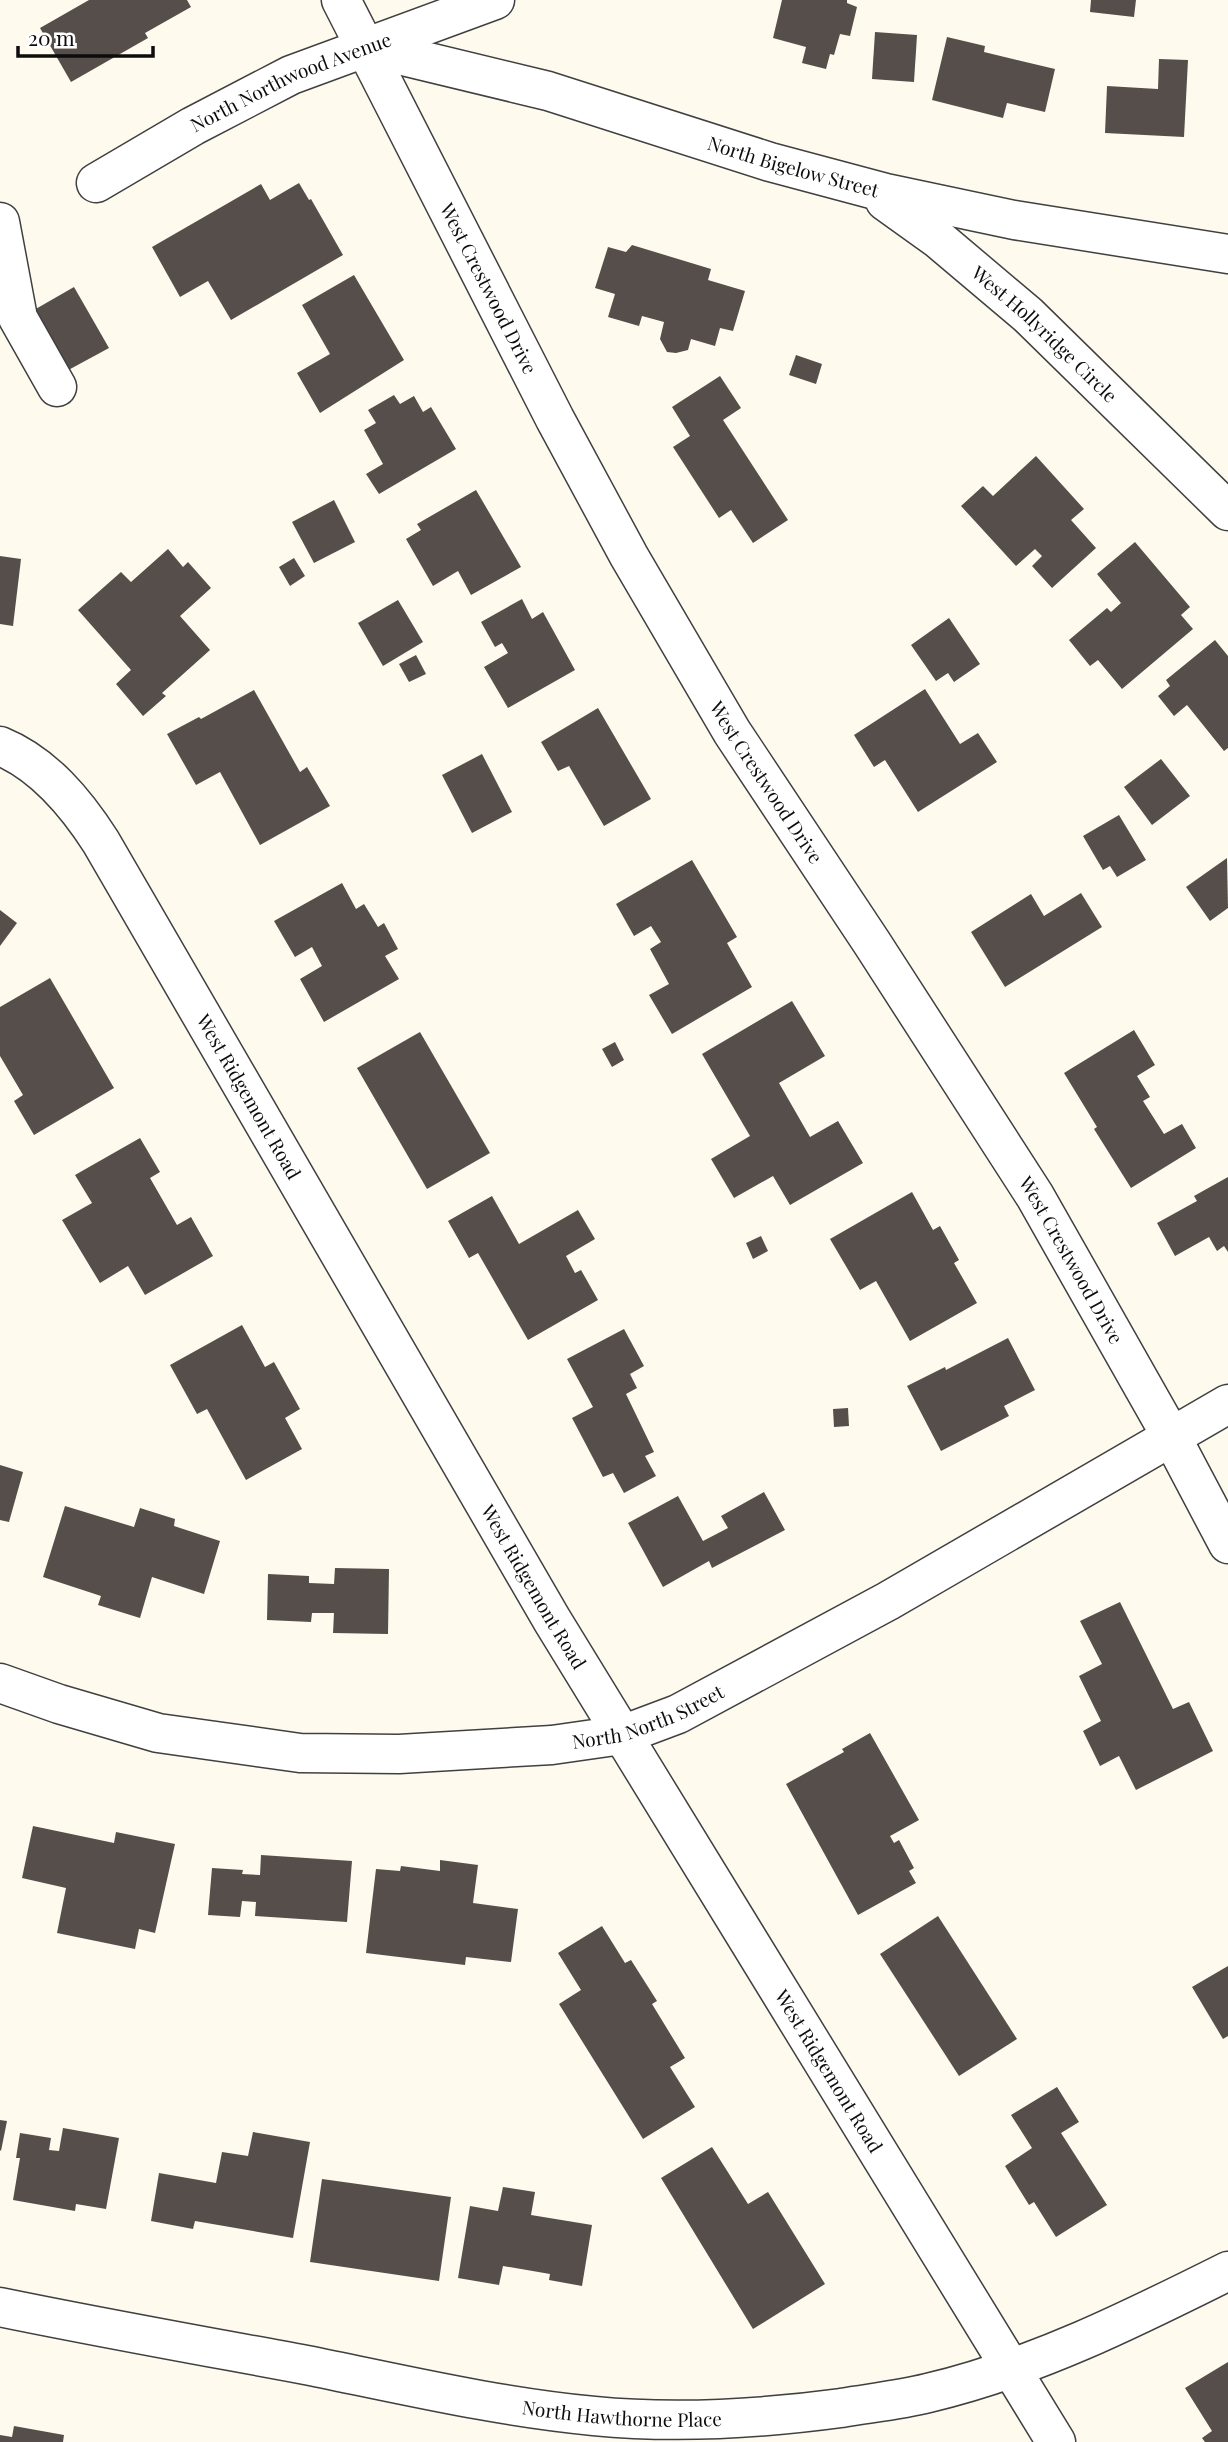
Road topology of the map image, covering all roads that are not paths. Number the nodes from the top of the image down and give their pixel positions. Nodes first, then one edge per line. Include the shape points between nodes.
1 (341, 0) edge
2 (495, 0) edge
3 (366, 47) junction
4 (842, 181) junction
5 (96, 183) dead end
6 (0, 222) edge
7 (1228, 254) edge
8 (57, 387) dead end
9 (1228, 511) edge
10 (0, 746) edge
11 (1228, 1404) edge
12 (1171, 1436) junction
13 (1228, 1544) edge
14 (0, 1683) edge
15 (622, 1735) junction
16 (1228, 2271) edge
17 (0, 2307) edge
18 (1010, 2369) junction
19 (1056, 2442) edge

1 - 3 street, West Crestwood Drive
2 - 3 street, North Northwood Avenue
3 - 4 street, North Bigelow Street via 548,91
3 - 5 street, North Northwood Avenue via 259,90
3 - 12 street, West Crestwood Drive via 615,533 770,791 1035,1196
4 - 7 street, North Bigelow Street via 1014,220
4 - 9 street, West Hollyridge Circle via 894,206 970,264 1059,344
6 - 8 street via 18,318
10 - 15 street, West Ridgemont Road via 54,783 101,842
11 - 12 street, North North Street
12 - 13 street, West Crestwood Drive
12 - 15 street, North North Street via 888,1601 678,1714
14 - 15 street, North North Street via 158,1733 279,1751 399,1754 552,1745
15 - 18 street, West Ridgemont Road
16 - 18 street, North Hawthorne Place via 1146,2312
17 - 18 street, North Hawthorne Place via 498,2403 598,2417 697,2420 798,2414 903,2398
18 - 19 street, West Ridgemont Road

